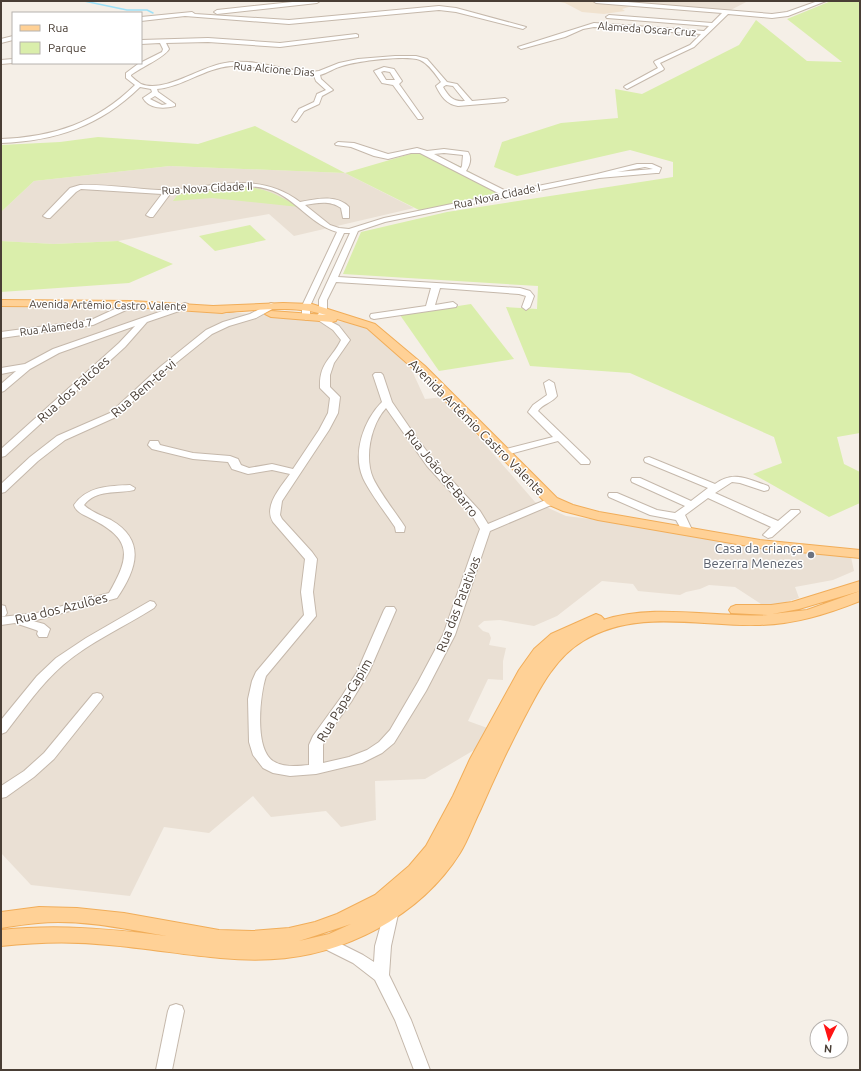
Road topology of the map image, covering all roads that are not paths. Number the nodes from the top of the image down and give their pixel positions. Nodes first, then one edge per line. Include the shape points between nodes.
1 (317, 1) edge
2 (596, 1) edge
3 (823, 1) edge
4 (726, 12) junction
5 (215, 14) junction
6 (609, 17) dead end
7 (142, 19) edge
8 (712, 25) junction
9 (523, 27) dead end
10 (705, 33) junction
11 (356, 36) dead end
12 (12, 38) edge
13 (1, 41) edge
14 (142, 42) edge
15 (163, 43) junction
16 (521, 47) dead end
17 (375, 60) junction
18 (12, 61) edge
19 (1, 62) edge
20 (384, 69) junction
21 (316, 74) junction
22 (395, 83) junction
23 (445, 83) junction
24 (138, 85) junction
25 (627, 87) dead end
26 (505, 100) dead end
27 (470, 103) junction
28 (420, 118) dead end
29 (294, 120) dead end
30 (1, 142) edge
31 (338, 144) dead end
32 (426, 153) junction
33 (462, 171) junction
34 (599, 176) junction
35 (168, 192) junction
36 (506, 194) junction
37 (300, 204) junction
38 (150, 214) dead end
39 (48, 216) dead end
40 (346, 216) dead end
41 (355, 230) junction
42 (341, 231) junction
43 (322, 273) junction
44 (333, 276) junction
45 (436, 286) junction
46 (1, 303) edge
47 (132, 304) junction
48 (453, 305) dead end
49 (185, 306) junction
50 (271, 306) junction
51 (307, 307) junction
52 (526, 307) dead end
53 (430, 308) junction
54 (214, 309) junction
55 (322, 309) junction
56 (259, 313) junction
57 (374, 316) dead end
58 (143, 322) junction
59 (1, 335) edge
60 (27, 367) junction
61 (1, 371) edge
62 (378, 375) dead end
63 (549, 383) dead end
64 (1, 389) edge
65 (388, 402) junction
66 (559, 438) junction
67 (154, 443) dead end
68 (502, 453) junction
69 (1, 454) edge
70 (649, 460) dead end
71 (585, 462) dead end
72 (295, 472) junction
73 (636, 480) dead end
74 (130, 488) dead end
75 (764, 488) dead end
76 (1, 490) edge
77 (712, 491) junction
78 (613, 495) dead end
79 (552, 500) junction
80 (692, 505) junction
81 (795, 512) dead end
82 (680, 517) junction
83 (779, 526) junction
84 (485, 529) junction
85 (400, 530) dead end
86 (687, 530) junction
87 (768, 535) dead end
88 (860, 549) edge
89 (824, 551) junction
90 (860, 554) edge
91 (860, 586) edge
92 (860, 596) edge
93 (150, 605) dead end
94 (1, 609) edge
95 (390, 610) dead end
96 (1, 613) edge
97 (16, 620) junction
98 (1, 621) edge
99 (43, 634) dead end
100 (97, 697) dead end
101 (1, 729) edge
102 (316, 769) junction
103 (1, 793) edge
104 (392, 910) junction
105 (1, 920) edge
106 (1, 938) edge
107 (326, 943) junction
108 (381, 975) junction
109 (176, 1011) dead end
110 (164, 1070) edge
111 (422, 1070) edge

1 - 5 street
2 - 4 street
3 - 4 street via 782,16
4 - 8 street
5 - 7 street
5 - 9 street via 289,22 439,8
6 - 8 street
8 - 10 street
10 - 16 street, Alameda Oscar Cruz via 594,25
10 - 25 street via 692,46 657,62 661,69
11 - 15 street via 280,44 208,40
12 - 13 street
14 - 15 street
15 - 24 street via 166,49 164,53 128,74 128,77
17 - 20 street
17 - 21 street, Rua Alcione Dias via 339,64
17 - 23 street, Rua Alcione Dias via 403,57 422,59
18 - 19 street
20 - 22 street via 392,70 399,80
20 - 22 street via 377,72 384,82
21 - 24 street, Rua Alcione Dias via 231,64 213,67 154,90
21 - 29 street via 318,80 330,90 319,95 317,103 298,112
22 - 28 street
23 - 27 street, Rua Alcione Dias via 457,86
23 - 27 street via 439,86 451,102
24 - 30 street via 115,108 79,126 33,139
26 - 27 street
31 - 32 street via 358,146 383,156 411,150
32 - 33 street
32 - 33 street via 466,152 466,166
33 - 36 street
34 - 34 street, Rua Nova Cidade I via 649,172 657,169 652,165 640,165
34 - 36 street, Rua Nova Cidade I
35 - 37 street, Rua Nova Cidade II via 257,185 276,189
35 - 38 street
35 - 39 street, Rua Nova Cidade II via 80,187
36 - 41 street, Rua Nova Cidade I via 384,220
37 - 40 street via 316,201 336,202 345,207
37 - 42 street, Rua Nova Cidade II via 326,225
41 - 42 street, Rua Nova Cidade I
41 - 44 street
42 - 43 street
43 - 44 street
43 - 51 street
44 - 45 street
44 - 55 street
45 - 52 street via 520,291 530,296
45 - 53 street
46 - 47 main road, Avenida Artêmio Castro Valente
47 - 49 main road, Avenida Artêmio Castro Valente
47 - 59 street, Rua Alameda 7 via 93,322
48 - 53 street
49 - 54 main road, Avenida Artêmio Castro Valente
49 - 58 street
50 - 51 main road, Avenida Artêmio Castro Valente
50 - 54 main road, Avenida Artêmio Castro Valente
50 - 56 street, Rua Bem-te-vi
51 - 55 main road, Avenida Artêmio Castro Valente
51 - 55 street
51 - 56 main road, Avenida Artêmio Castro Valente
53 - 57 street
54 - 56 main road, Avenida Artêmio Castro Valente
55 - 68 main road, Avenida Artêmio Castro Valente via 378,331 421,369
55 - 72 street via 346,340 332,358 326,377 325,388 334,397 333,413
56 - 76 street, Rua Bem-te-vi via 209,332 163,369 113,415 61,438 34,458
58 - 60 street via 66,347
58 - 69 street, Rua dos Falcões via 122,345
60 - 61 street
60 - 64 street
62 - 65 street, Rua João-de-Barro
63 - 66 street via 552,396 537,405 533,412
65 - 84 street, Rua João-de-Barro via 431,464 476,513
65 - 85 street via 376,415 367,435 364,469
66 - 68 street
66 - 71 street
67 - 72 street via 156,447 193,456 234,461 236,468 248,471 269,467
68 - 79 main road, Avenida Artêmio Castro Valente
70 - 77 street
72 - 102 street via 276,500 275,515 311,559 307,592 310,616 260,675 256,684 254,703 254,732 256,748 262,760 271,767 296,771
73 - 80 street
74 - 97 street, Rua dos Azulões via 101,491 84,498 80,505 85,512 111,525 122,534 130,546 131,559 113,595 38,617
75 - 77 street via 736,479 726,481
77 - 80 street
77 - 83 street
78 - 82 street via 654,513
79 - 84 street
79 - 86 main road, Avenida Artêmio Castro Valente via 568,508 598,516
80 - 82 street via 680,514
81 - 83 street
82 - 86 street
83 - 87 street
84 - 102 street, Rua das Patativas via 449,634 390,740 382,748 357,759
86 - 89 main road, Avenida Artêmio Castro Valente via 760,544
88 - 89 main road, Avenida Artêmio Castro Valente
89 - 90 main road, Avenida Artêmio Castro Valente
91 - 105 main road via 781,609 649,608 619,612 598,618 556,638 527,670 478,759 434,851 416,871 382,900 344,919 289,936 252,939 219,938 124,921 77,916 39,915
92 - 104 main road via 807,615 769,620 656,616 634,618 594,629 569,642 552,659 533,685 499,748 450,853 420,889
93 - 101 street via 59,662 32,689
94 - 96 street
95 - 102 street, Rua Papa-Capim via 363,672 320,736 316,745
97 - 98 street, Rua dos Azulões
97 - 99 street via 44,629
100 - 103 street via 49,756 29,774
104 - 107 main road via 354,932
104 - 108 street via 383,946
106 - 107 main road via 26,935 108,937 244,952 295,950
107 - 108 street via 358,959
108 - 111 street via 403,1020
109 - 110 street

